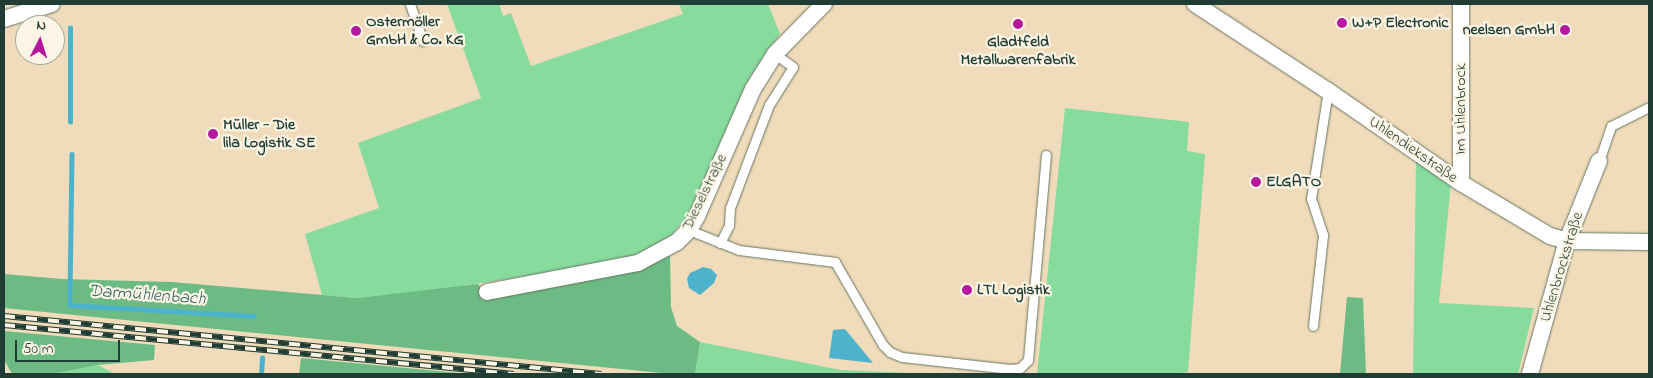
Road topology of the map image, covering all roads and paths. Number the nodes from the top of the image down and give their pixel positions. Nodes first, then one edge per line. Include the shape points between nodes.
1 (52, 4) edge
2 (410, 4) edge
3 (824, 4) edge
4 (1195, 4) edge
5 (1461, 4) edge
6 (4, 19) edge
7 (423, 41) dead end
8 (775, 54) junction
9 (1328, 91) junction
10 (1649, 107) edge
11 (1046, 154) dead end
12 (1599, 161) joint
13 (1461, 183) junction
14 (689, 230) junction
15 (1567, 242) junction
16 (1649, 242) edge
17 (720, 243) junction
18 (487, 292) dead end
19 (1313, 326) dead end
20 (1530, 374) edge

1 - 6 street
2 - 7 lane
3 - 8 street, Dieselstraße
4 - 9 street, Uhlendiekstraße
5 - 13 street, Im Uhlenbrock
8 - 14 street, Dieselstraße via 753,89
8 - 17 lane via 793,67 769,105
9 - 13 street, Uhlendiekstraße
9 - 19 lane via 1311,199 1323,235
10 - 12 lane via 1611,126
11 - 17 lane via 1028,360 1020,368 902,357 890,352 834,262 739,250
12 - 15 street, Uhlenbrockstraße
13 - 15 street, Uhlendiekstraße via 1550,236
14 - 17 lane
14 - 18 street, Dieselstraße via 677,242 638,263
15 - 16 street, Uhlendiekstraße
15 - 20 street, Uhlenbrockstraße

